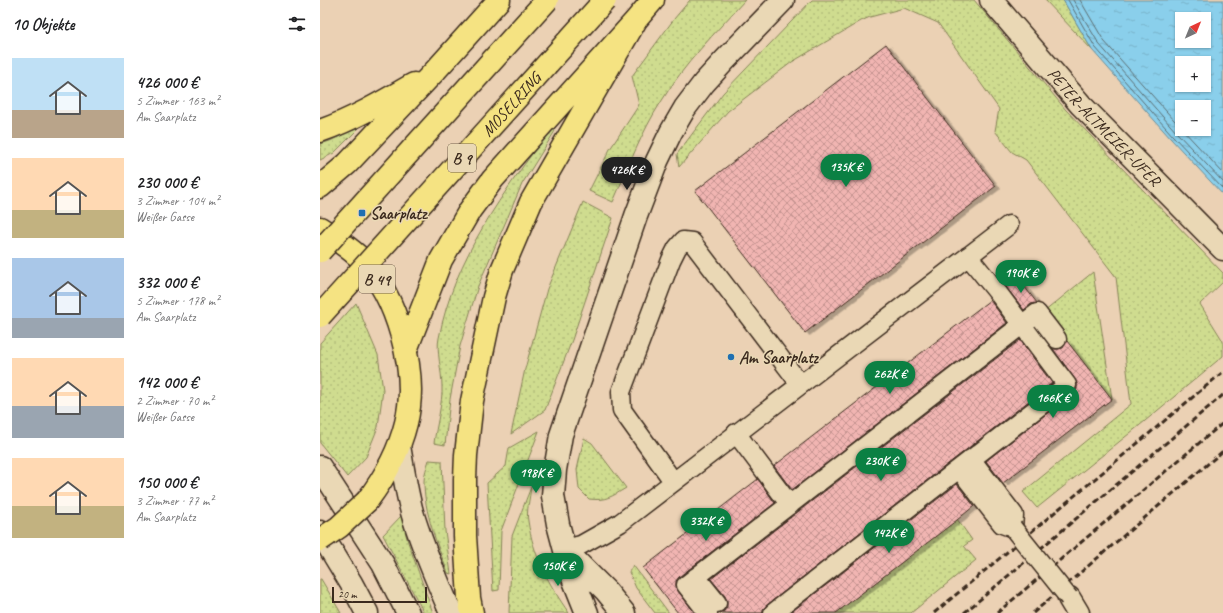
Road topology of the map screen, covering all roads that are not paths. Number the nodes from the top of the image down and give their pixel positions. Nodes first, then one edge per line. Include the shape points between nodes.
1 (499, 0) edge
2 (547, 0) edge
3 (605, 0) edge
4 (653, 0) edge
5 (783, 0) edge
6 (991, 0) edge
7 (636, 20) junction
8 (436, 71) junction
9 (320, 131) edge
10 (320, 187) edge
11 (1009, 224) dead end
12 (320, 228) edge
13 (1223, 249) edge
14 (320, 250) edge
15 (968, 256) junction
16 (320, 316) edge
17 (1021, 325) junction
18 (1057, 339) dead end
19 (406, 350) junction
20 (800, 384) junction
21 (736, 433) junction
22 (399, 446) junction
23 (965, 464) junction
24 (320, 467) edge
25 (673, 481) junction
26 (790, 505) junction
27 (320, 532) edge
28 (320, 540) edge
29 (565, 549) junction
30 (1073, 606) edge
31 (712, 608) edge
32 (367, 612) edge
33 (408, 613) edge
34 (451, 613) edge
35 (472, 613) edge
36 (587, 613) edge
37 (624, 613) edge
38 (773, 613) edge

1 - 8 main road
2 - 14 main road, B 9, bridge
3 - 16 main road, MOSELRING / B 9, bridge
4 - 7 main road
5 - 29 street via 725,60 684,108 657,161 561,435 553,496
6 - 13 street, PETER-ALTMEIER-UFER via 1081,105
7 - 19 main road via 498,174 470,210 441,260
7 - 35 main road via 531,202 502,270 494,298 472,401 466,455 465,536
8 - 9 main road via 364,113
8 - 10 main road via 347,164
11 - 15 lane
12 - 19 main road, B 49 via 361,259 375,276 397,319
15 - 17 lane
15 - 20 lane
17 - 18 lane via 1037,313
17 - 23 lane via 1067,385
17 - 26 lane
19 - 22 main road, B 49 via 410,394 407,422
20 - 21 lane
20 - 25 lane via 692,242 683,241 671,260 621,392 622,410
21 - 25 lane
21 - 26 lane
22 - 28 main road, B 49, bridge via 390,466 367,501 339,527
22 - 34 street via 412,513
23 - 30 lane, bridge via 1014,515 1012,528
23 - 38 lane
24 - 33 street via 383,564
25 - 29 lane via 608,530 581,545
26 - 31 lane via 686,585
27 - 32 street
29 - 36 street via 571,573
29 - 37 street

